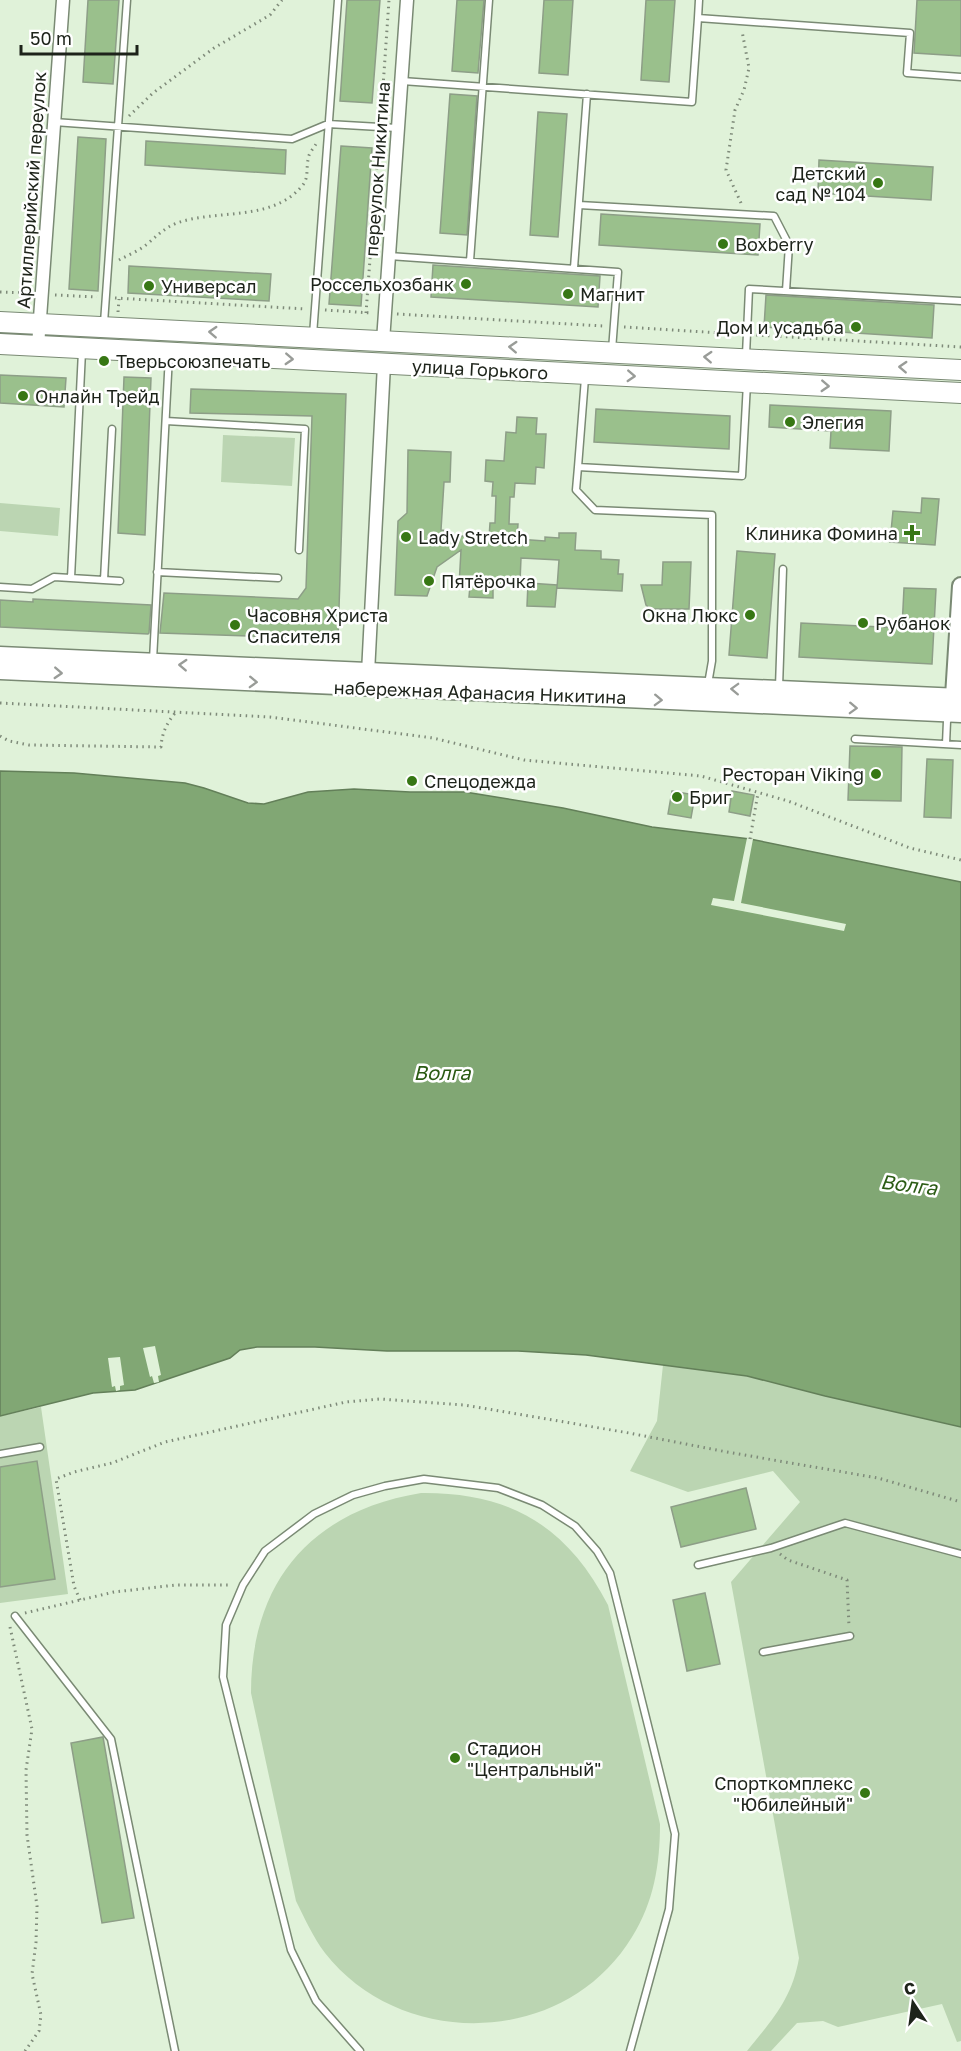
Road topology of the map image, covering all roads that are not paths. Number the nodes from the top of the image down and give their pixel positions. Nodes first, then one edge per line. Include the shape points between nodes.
1 (63, 0) edge
2 (127, 0) edge
3 (338, 0) edge
4 (407, 0) edge
5 (489, 0) edge
6 (699, 0) edge
7 (698, 18) junction
8 (961, 77) edge
9 (402, 81) junction
10 (483, 87) junction
11 (587, 94) junction
12 (54, 122) junction
13 (328, 124) junction
14 (118, 127) junction
15 (398, 129) junction
16 (579, 205) junction
17 (389, 256) junction
18 (470, 261) junction
19 (574, 268) junction
20 (786, 291) junction
21 (961, 301) edge
22 (0, 322) edge
23 (39, 323) junction
24 (103, 327) junction
25 (313, 337) junction
26 (382, 341) junction
27 (0, 344) edge
28 (38, 346) junction
29 (82, 349) junction
30 (612, 352) junction
31 (169, 353) junction
32 (745, 359) junction
33 (384, 364) junction
34 (961, 370) edge
35 (585, 374) junction
36 (747, 382) junction
37 (961, 393) edge
38 (165, 421) junction
39 (112, 429) dead end
40 (578, 467) junction
41 (299, 550) dead end
42 (783, 569) dead end
43 (157, 572) junction
44 (71, 578) junction
45 (278, 578) dead end
46 (104, 580) junction
47 (120, 581) dead end
48 (961, 586) edge
49 (0, 587) edge
50 (960, 617) edge
51 (0, 656) edge
52 (152, 663) junction
53 (0, 670) edge
54 (368, 673) junction
55 (708, 687) junction
56 (779, 690) junction
57 (957, 705) edge
58 (855, 739) dead end
59 (946, 744) junction
60 (961, 745) edge
61 (40, 1447) dead end
62 (0, 1454) edge
63 (961, 1554) edge
64 (698, 1565) dead end
65 (11, 1617) road end
66 (850, 1636) road end
67 (763, 1652) dead end
68 (175, 2051) edge
69 (360, 2051) edge
70 (630, 2051) edge

1 - 12 street, Артиллерийский переулок
2 - 14 lane
3 - 13 lane
4 - 9 street, переулок Никитина
5 - 10 lane
6 - 7 lane
7 - 8 lane via 909,33 907,73
7 - 11 lane via 692,102
9 - 10 lane
9 - 15 street, переулок Никитина
10 - 11 lane
10 - 18 lane
11 - 16 lane
12 - 14 lane
12 - 23 street, Артиллерийский переулок
13 - 14 lane via 292,139
13 - 15 lane
13 - 25 lane
14 - 24 lane
15 - 17 street, переулок Никитина
16 - 19 lane
16 - 20 lane via 774,216 789,245
17 - 18 lane
17 - 26 street, переулок Никитина
18 - 19 lane
19 - 30 lane via 618,272
20 - 21 lane
20 - 32 lane via 749,289
22 - 23 main road, улица Горького
23 - 24 main road, улица Горького
23 - 28 street, Артиллерийский переулок
25 -> 24 main road, улица Горького
25 - 26 main road, улица Горького
30 -> 26 main road, улица Горького
27 - 28 main road, улица Горького
28 - 29 main road, улица Горького
29 - 31 main road, улица Горького
29 - 44 lane
32 -> 30 main road, улица Горького
31 -> 33 main road, улица Горького
31 - 38 lane
34 -> 32 main road, улица Горького
33 - 35 main road, улица Горького
33 - 54 street
35 -> 36 main road, улица Горького
35 - 40 lane
36 -> 37 main road, улица Горького
36 - 40 lane via 742,476
38 - 41 lane via 305,429
38 - 43 lane
39 - 46 lane
40 - 55 lane via 576,490 595,510 712,514 712,661
42 - 56 lane
43 - 45 lane
43 - 52 lane
44 - 46 lane
44 - 49 lane via 54,578 32,589
46 - 47 lane
48 - 50 street
50 - 57 street
51 - 52 main road, набережная Афанасия Никитина
54 -> 52 main road, набережная Афанасия Никитина
53 -> 57 main road, набережная Афанасия Никитина
54 - 55 main road, набережная Афанасия Никитина
56 -> 55 main road, набережная Афанасия Никитина
56 - 57 main road, набережная Афанасия Никитина
57 - 59 lane via 947,721
58 - 59 lane
59 - 60 lane
61 - 62 lane
63 - 64 lane via 845,1523 771,1548
65 - 68 lane via 111,1739
66 - 67 lane
69 - 70 lane via 316,2001 291,1950 223,1677 226,1625 243,1585 266,1551 314,1514 353,1495 424,1479 498,1488 542,1505 575,1526 610,1573 675,1834 669,1909

